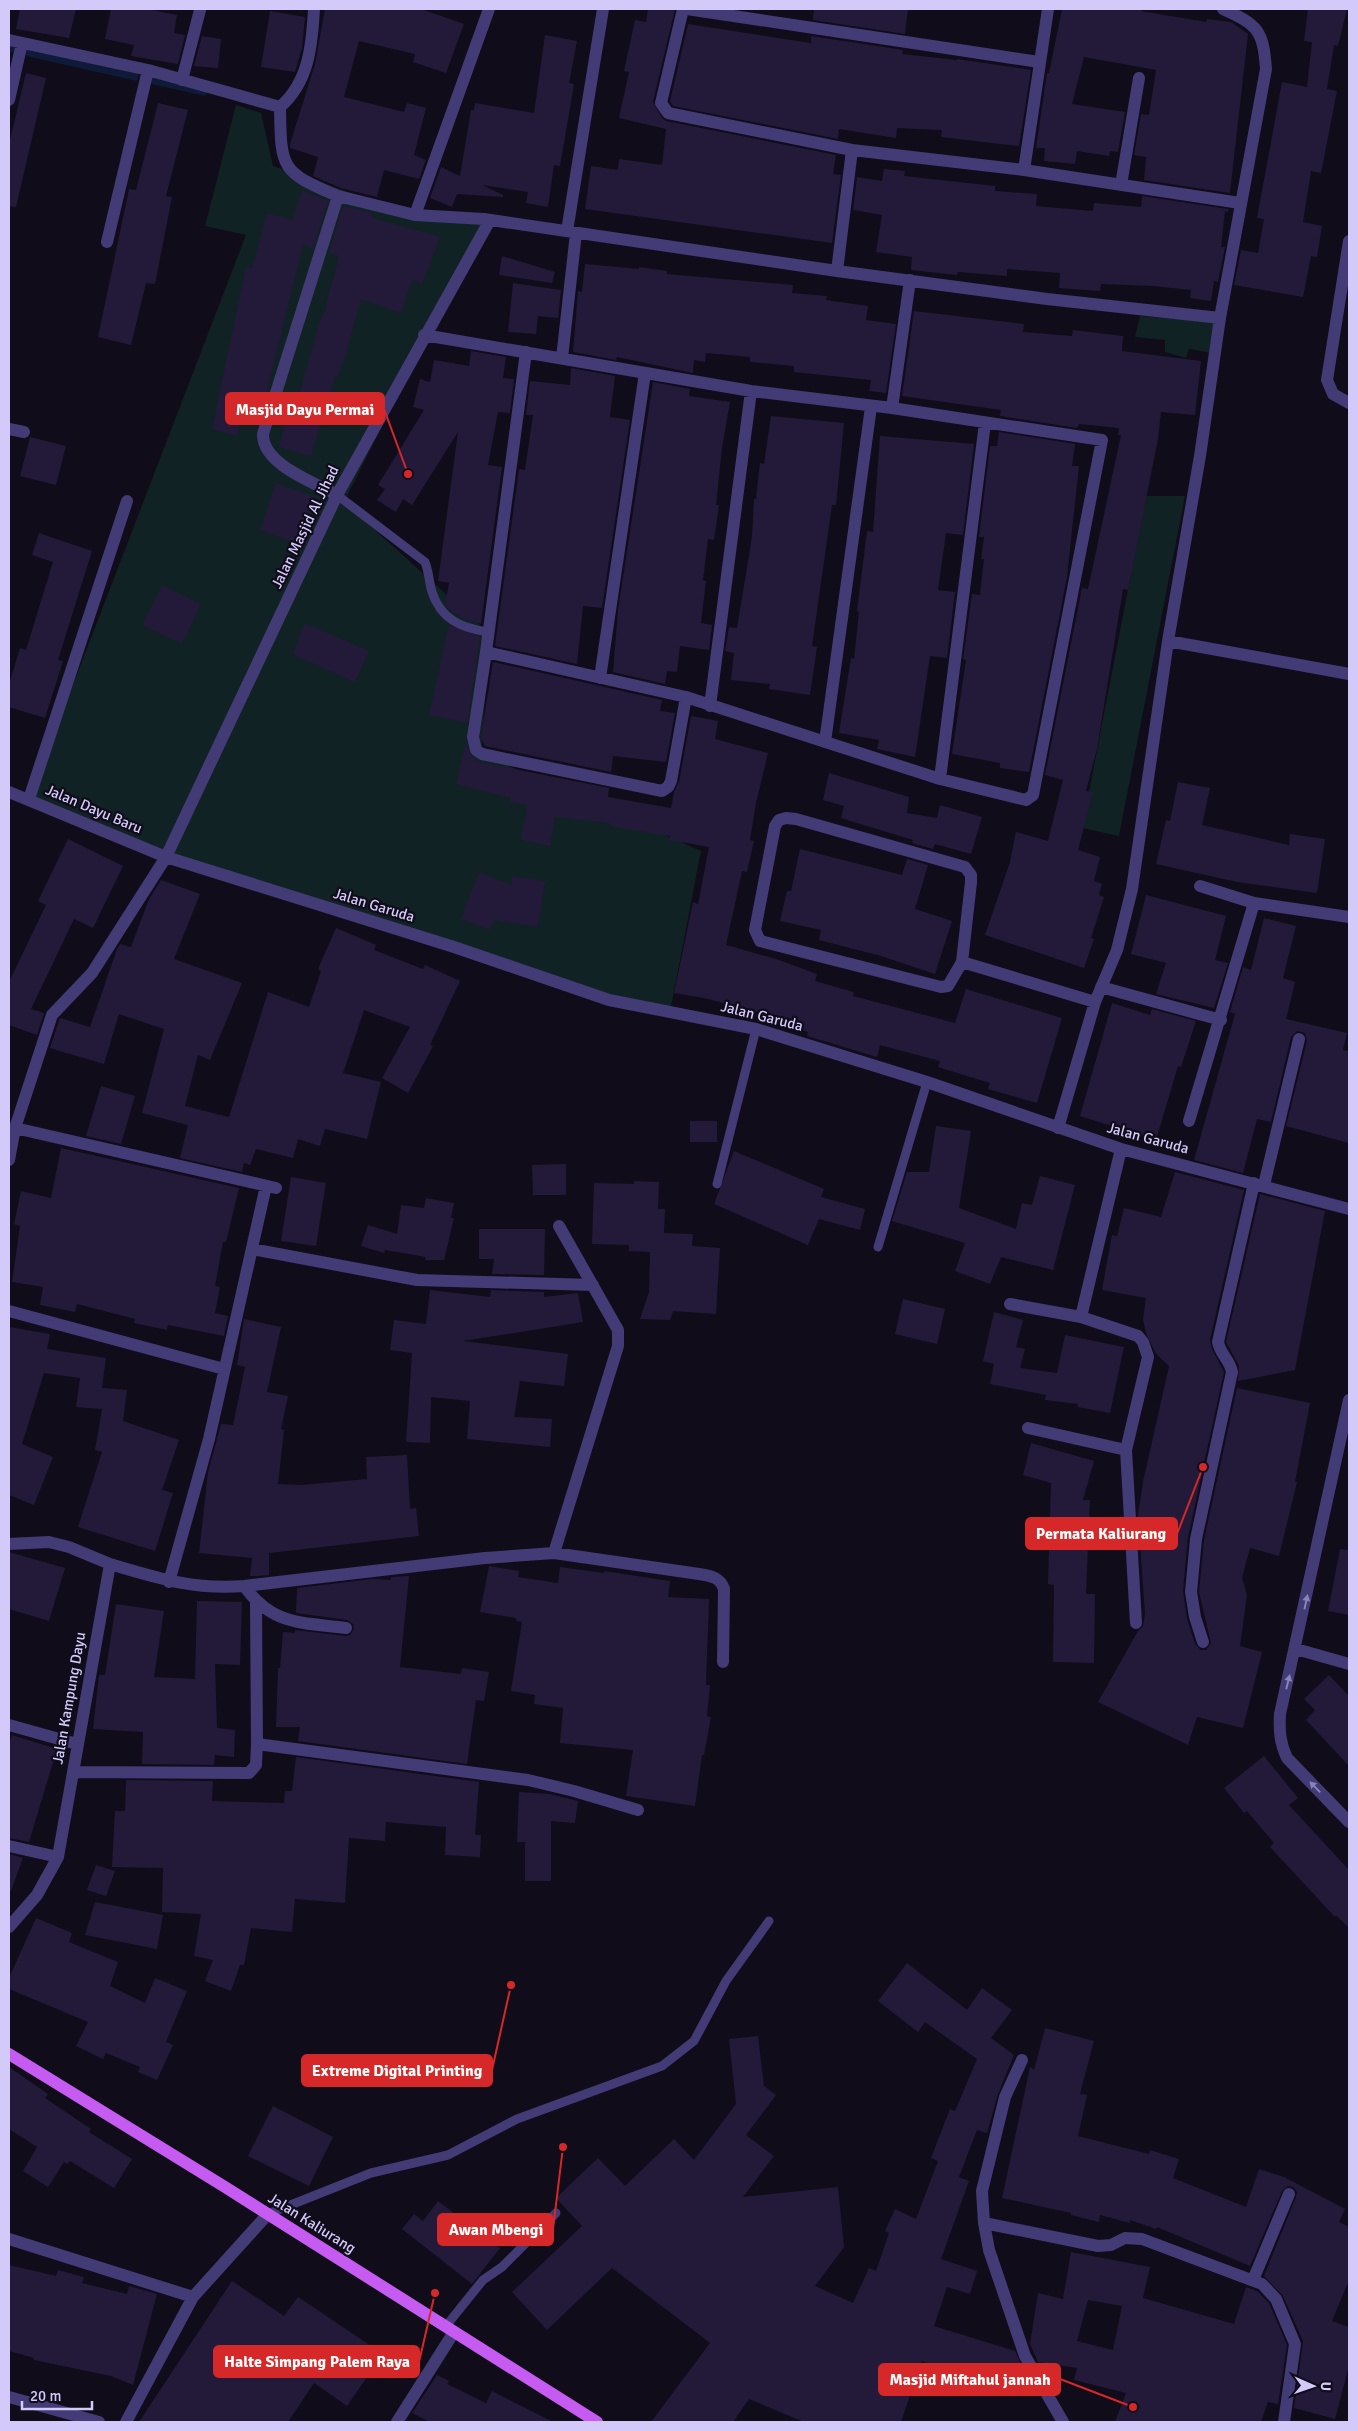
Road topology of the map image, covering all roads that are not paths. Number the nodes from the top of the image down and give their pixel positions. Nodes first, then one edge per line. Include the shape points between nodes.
1 (314, 9) edge
2 (489, 9) edge
3 (603, 9) edge
4 (682, 9) edge
5 (687, 9) edge
6 (1048, 9) edge
7 (1223, 9) edge
8 (200, 10) dead end
9 (9, 40) edge
10 (22, 43) junction
11 (1039, 62) junction
12 (148, 70) junction
13 (1139, 78) dead end
14 (182, 80) junction
15 (9, 100) edge
16 (280, 107) junction
17 (852, 150) junction
18 (1024, 170) junction
19 (1121, 185) junction
20 (338, 196) junction
21 (1240, 203) junction
22 (415, 215) junction
23 (490, 220) junction
24 (571, 232) junction
25 (1349, 241) edge
26 (107, 242) dead end
27 (837, 271) junction
28 (910, 280) junction
29 (1220, 318) junction
30 (424, 335) junction
31 (526, 352) junction
32 (562, 358) junction
33 (645, 373) junction
34 (750, 391) junction
35 (1349, 402) edge
36 (872, 407) junction
37 (892, 408) junction
38 (985, 423) junction
39 (9, 429) edge
40 (24, 432) dead end
41 (336, 495) junction
42 (128, 501) dead end
43 (488, 632) junction
44 (1168, 641) junction
45 (486, 652) junction
46 (1349, 674) edge
47 (600, 678) junction
48 (686, 697) junction
49 (710, 706) junction
50 (824, 742) junction
51 (940, 779) junction
52 (9, 792) edge
53 (29, 799) junction
54 (166, 857) junction
55 (1200, 886) dead end
56 (1254, 903) junction
57 (1349, 917) edge
58 (962, 962) junction
59 (1102, 987) junction
60 (1095, 1002) junction
61 (1221, 1020) junction
62 (756, 1029) junction
63 (1299, 1039) dead end
64 (927, 1082) junction
65 (1189, 1121) dead end
66 (15, 1128) junction
67 (1058, 1128) junction
68 (1121, 1149) junction
69 (9, 1160) edge
70 (717, 1184) dead end
71 (1259, 1184) junction
72 (1349, 1209) edge
73 (558, 1226) dead end
74 (878, 1247) dead end
75 (252, 1249) junction
76 (593, 1285) junction
77 (1010, 1304) dead end
78 (9, 1311) edge
79 (1081, 1317) junction
80 (224, 1369) junction
81 (1349, 1400) edge
82 (1028, 1428) dead end
83 (1126, 1450) junction
84 (9, 1544) edge
85 (554, 1553) junction
86 (110, 1564) junction
87 (169, 1582) junction
88 (244, 1586) junction
89 (256, 1603) junction
90 (1136, 1623) dead end
91 (346, 1628) dead end
92 (1203, 1642) dead end
93 (1296, 1650) junction
94 (723, 1662) dead end
95 (1349, 1664) edge
96 (9, 1725) edge
97 (77, 1744) junction
98 (257, 1744) junction
99 (73, 1772) junction
100 (638, 1810) dead end
101 (1349, 1822) edge
102 (9, 1846) edge
103 (58, 1857) junction
104 (769, 1921) dead end
105 (9, 1927) edge
106 (9, 2054) edge
107 (1022, 2060) dead end
108 (1289, 2194) dead end
109 (556, 2213) dead end
110 (268, 2214) junction
111 (984, 2224) junction
112 (9, 2239) edge
113 (1253, 2280) junction
114 (193, 2297) junction
115 (450, 2329) junction
116 (9, 2397) edge
117 (99, 2422) edge
118 (126, 2422) edge
119 (397, 2422) edge
120 (597, 2422) edge
121 (1063, 2422) edge
122 (1284, 2422) edge

1 - 16 street via 313,38 303,74 292,96
2 - 22 street
3 - 24 street
4 - 17 street via 661,103 668,113
5 - 11 street
6 - 11 street
7 - 21 street via 1250,22 1264,46 1266,69
8 - 14 street
9 - 10 street
10 - 12 street
10 - 15 street
11 - 18 street
12 - 14 street
12 - 26 street
13 - 19 street
14 - 16 street
16 - 20 street via 282,156 288,169 306,183
17 - 18 street
17 - 27 street
18 - 19 street
19 - 21 street
20 - 22 street
20 - 41 street via 262,444 273,460
21 - 29 street
22 - 23 street
23 - 24 street
23 - 30 street, Jalan Masjid Al Jihad
24 - 27 street
24 - 32 street
25 - 35 street via 1327,380 1333,394
27 - 28 street
28 - 29 street
28 - 37 street
29 - 44 street
30 - 31 street
30 - 41 street, Jalan Masjid Al Jihad
31 - 32 street
31 - 43 street
32 - 33 street
33 - 34 street
33 - 47 street
34 - 36 street
34 - 49 street
36 - 37 street
36 - 50 street
37 - 38 street
38 - 51 street
38 - 51 street via 1102,440 1034,795 1026,800
39 - 40 street
41 - 43 lane via 425,562 438,605 455,624
41 - 54 street, Jalan Masjid Al Jihad
42 - 53 street
43 - 45 street
44 - 46 street
44 - 59 street via 1132,890 1117,950
45 - 47 street
45 - 48 street via 473,737 476,750 482,754 662,791 671,781
47 - 48 street
48 - 49 street
49 - 50 street
50 - 51 street
52 - 53 street, Jalan Dayu Baru
53 - 54 street, Jalan Dayu Baru
54 - 62 street, Jalan Garuda via 454,947 609,1000
54 - 66 street via 92,973 52,1015
55 - 56 street
56 - 57 street
56 - 61 street
58 - 58 street via 971,882 971,875 965,867 796,819 779,820 775,826 754,930 760,941 941,987 950,984
58 - 60 street
59 - 60 street
59 - 61 street
60 - 67 street
61 - 65 street
62 - 64 street, Jalan Garuda
62 - 70 lane
63 - 71 street
64 - 67 street, Jalan Garuda
64 - 74 lane
66 - 69 street
66 - 75 street via 271,1187
67 - 68 street, Jalan Garuda
68 - 71 street, Jalan Garuda
68 - 79 street
71 - 72 street, Jalan Garuda
71 - 92 street via 1218,1342 1232,1372 1196,1539 1190,1592
73 - 76 street
75 - 76 street via 417,1280
75 - 80 street
76 - 85 street via 618,1330 618,1346
77 - 79 street
78 - 80 street
79 - 83 street via 1138,1336 1147,1350
80 - 87 street via 209,1439
93 -> 81 street
82 - 83 street
83 - 90 street
84 - 86 street via 49,1542
85 - 88 street
85 - 94 street via 713,1576 720,1581 725,1597
86 - 87 street
86 - 97 street, Jalan Kampung Dayu
87 - 88 street
88 - 89 street
89 - 91 street via 286,1620
89 - 98 street
93 - 95 street
101 -> 93 street via 1287,1758 1281,1745 1280,1714
96 - 97 street
97 - 99 street, Jalan Kampung Dayu
98 - 99 street via 256,1765 249,1773
98 - 100 street via 528,1780
99 - 103 street, Jalan Kampung Dayu
102 - 103 street
103 - 105 street, Jalan Kampung Dayu via 37,1895
104 - 110 lane via 726,1981 694,2040 662,2066 517,2119 448,2155 371,2173
106 - 110 main road, Jalan Kaliurang
107 - 111 street via 1006,2097 982,2191
108 - 113 street
109 - 115 lane via 502,2267 483,2280
110 - 114 street
110 - 115 main road, Jalan Kaliurang
111 - 113 street via 1098,2246 1111,2245 1125,2238 1142,2239
111 - 121 street via 989,2250 1025,2356
112 - 114 street
113 - 122 street via 1262,2284 1276,2299 1295,2344
114 - 118 street
115 - 119 street
115 - 120 main road, Jalan Kaliurang
116 - 117 street

